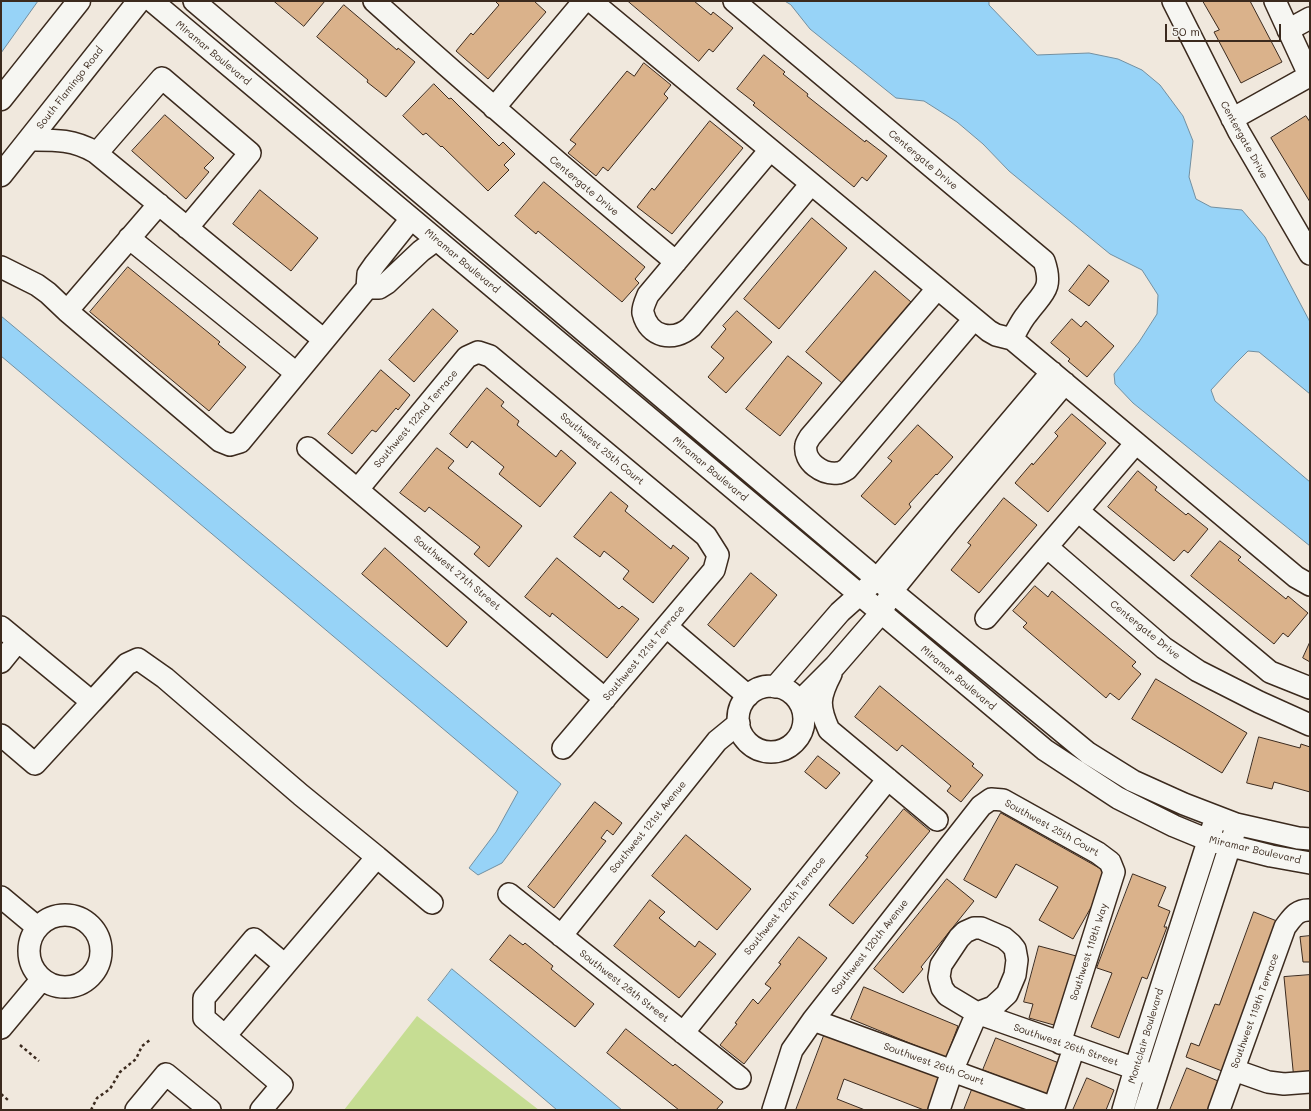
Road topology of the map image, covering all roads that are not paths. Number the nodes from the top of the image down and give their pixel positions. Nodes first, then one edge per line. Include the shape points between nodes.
1 (79, 1) edge
2 (139, 1) edge
3 (152, 1) edge
4 (194, 1) edge
5 (374, 1) edge
6 (584, 1) edge
7 (591, 1) edge
8 (734, 1) edge
9 (1173, 1) edge
10 (1274, 1) edge
11 (1310, 18) edge
12 (1288, 30) junction
13 (1310, 77) edge
14 (1, 98) edge
15 (494, 108) junction
16 (1232, 118) junction
17 (29, 140) junction
18 (770, 150) junction
19 (97, 153) junction
20 (1, 175) edge
21 (811, 184) junction
22 (159, 204) junction
23 (445, 214) junction
24 (411, 219) junction
25 (187, 228) junction
26 (432, 236) junction
27 (129, 238) junction
28 (1310, 254) edge
29 (676, 262) junction
30 (1, 266) edge
31 (367, 288) junction
32 (937, 288) junction
33 (67, 311) junction
34 (974, 319) junction
35 (324, 340) junction
36 (1017, 342) junction
37 (478, 352) joint
38 (296, 373) junction
39 (1059, 377) junction
40 (1136, 443) junction
41 (308, 448) dead end
42 (358, 489) junction
43 (1078, 511) junction
44 (1047, 547) junction
45 (718, 556) joint
46 (884, 585) junction
47 (1310, 585) edge
48 (860, 595) junction
49 (881, 613) junction
50 (986, 618) dead end
51 (1, 626) edge
52 (667, 627) junction
53 (18, 641) junction
54 (1, 662) edge
55 (835, 666) junction
56 (1287, 679) junction
57 (775, 687) junction
58 (1310, 688) edge
59 (748, 696) junction
60 (605, 699) junction
61 (92, 702) junction
62 (801, 704) junction
63 (1274, 709) junction
64 (739, 723) junction
65 (804, 725) junction
66 (1310, 725) edge
67 (829, 730) junction
68 (1, 735) edge
69 (563, 748) dead end
70 (888, 778) junction
71 (991, 799) joint
72 (1216, 817) junction
73 (937, 820) dead end
74 (1236, 824) junction
75 (1310, 839) edge
76 (1208, 840) junction
77 (1230, 846) junction
78 (377, 857) junction
79 (1110, 862) joint
80 (1310, 863) edge
81 (509, 894) dead end
82 (1, 897) edge
83 (432, 902) dead end
84 (1302, 912) edge
85 (37, 927) junction
86 (561, 936) junction
87 (1169, 961) junction
88 (285, 965) junction
89 (1190, 968) junction
90 (42, 979) junction
91 (813, 1020) junction
92 (1, 1028) edge
93 (684, 1033) junction
94 (225, 1036) junction
95 (1067, 1045) junction
96 (1135, 1069) junction
97 (1234, 1070) junction
98 (952, 1071) junction
99 (1156, 1076) junction
100 (740, 1078) dead end
101 (1310, 1082) edge
102 (203, 1108) edge
103 (1054, 1109) edge
104 (136, 1110) edge
105 (261, 1110) edge
106 (772, 1110) edge
107 (939, 1110) edge
108 (1123, 1110) edge
109 (1145, 1110) edge
110 (1219, 1110) edge

1 - 14 main road
2 - 17 main road, South Flamingo Road
3 - 24 street, Miramar Boulevard
4 - 23 street
5 - 15 street, Centergate Drive
6 - 15 street
7 - 18 street
8 - 36 street, Centergate Drive via 1044,261 1048,273 1047,285 1043,294 1026,314
9 - 16 street, Centergate Drive
10 - 12 street
11 - 12 street
12 - 13 street
13 - 16 street
15 - 29 street, Centergate Drive
16 - 28 street, Centergate Drive
17 - 19 street via 66,141 83,145
17 - 20 main road, South Flamingo Road
18 - 21 street
18 - 29 street
19 - 22 street
19 - 25 street via 162,78 250,153
21 - 29 street via 692,326 686,332 663,336 653,332 643,312 648,295
21 - 32 street
22 - 25 street
22 - 27 street
23 - 26 street
23 - 46 street
24 - 26 street, Miramar Boulevard
24 - 31 street via 374,264 368,274
25 - 35 street
26 - 31 street via 421,251 388,283 379,288
26 - 48 street, Miramar Boulevard
27 - 33 street
27 - 38 street
30 - 33 street via 37,285
31 - 35 street
32 - 34 street
32 - 34 street via 810,437 806,445 808,456 814,466 825,472 838,473 847,469
33 - 38 street via 220,441 230,445 240,442
34 - 36 street via 996,335
35 - 38 street
36 - 39 street
37 - 42 street, Southwest 122nd Terrace via 468,357
37 - 45 street, Southwest 25th Court via 490,356 706,536
39 - 40 street
39 - 46 street
40 - 43 street
40 - 47 street via 1296,577
41 - 42 street, Southwest 27th Street
42 - 60 street, Southwest 27th Street
43 - 44 street
43 - 56 street via 1270,672
44 - 50 street
44 - 63 street, Centergate Drive via 1164,648 1198,671
45 - 52 street, Southwest 121st Terrace via 714,570
46 - 48 street
46 - 49 street
46 - 72 street via 1088,753 1133,781
48 - 49 street, Miramar Boulevard
48 - 57 street via 840,612
49 - 55 street
49 - 76 street, Miramar Boulevard via 1045,750 1118,798
51 - 53 street
52 - 59 street
52 - 60 street, Southwest 121st Terrace
53 - 54 street
53 - 61 street
55 - 62 street via 808,693
55 - 67 street via 823,691 821,705
56 - 58 street
56 - 63 street
57 - 59 street via 765,687
57 - 62 street via 785,690
59 - 64 street via 742,704
60 - 69 street, Southwest 121st Terrace
61 - 68 street via 35,764
61 - 78 street via 127,664 138,659 165,678
62 - 65 street
63 - 66 street, Centergate Drive
64 - 65 street via 748,742 765,752 776,752 790,746 800,735
64 - 86 street, Southwest 121st Avenue via 717,741
65 - 67 street
67 - 70 street
70 - 73 street
70 - 93 street, Southwest 120th Terrace
71 - 79 street, Southwest 25th Court via 1003,800
71 - 91 street, Southwest 120th Avenue via 981,806
72 - 74 street
72 - 76 street, Montclair Boulevard
74 - 75 street
74 - 77 street, Montclair Boulevard
76 - 77 street, Miramar Boulevard
76 - 87 street, Montclair Boulevard
77 - 80 street, Miramar Boulevard
77 - 89 street, Montclair Boulevard
78 - 83 street
78 - 88 street
79 - 95 street, Southwest 119th Way via 1114,872
81 - 86 street, Southwest 28th Street
82 - 85 street
84 - 97 street, Southwest 119th Terrace via 1285,927
85 - 90 street via 31,937 30,960
85 - 90 street via 46,919 58,915 82,918 92,925 99,936 102,948 101,960 96,971 88,980 77,986 53,985
86 - 93 street, Southwest 28th Street
87 - 89 street
87 - 96 street, Montclair Boulevard
88 - 94 street
88 - 94 street via 254,939 204,998 204,1018
89 - 99 street, Montclair Boulevard
90 - 92 street
91 - 98 street, Southwest 26th Court
91 - 106 street, Southwest 120th Avenue via 792,1050
93 - 100 street, Southwest 28th Street
94 - 105 street via 282,1085
95 - 96 street, Southwest 26th Street
95 - 98 street, Southwest 26th Street via 977,1013
95 - 103 street, Southwest 119th Way
96 - 99 street, Southwest 26th Street
96 - 108 street, Montclair Boulevard
97 - 101 street via 1268,1082
97 - 110 street, Southwest 119th Terrace
98 - 103 street, Southwest 26th Court
98 - 107 street
99 - 109 street, Montclair Boulevard
102 - 104 street via 166,1074

